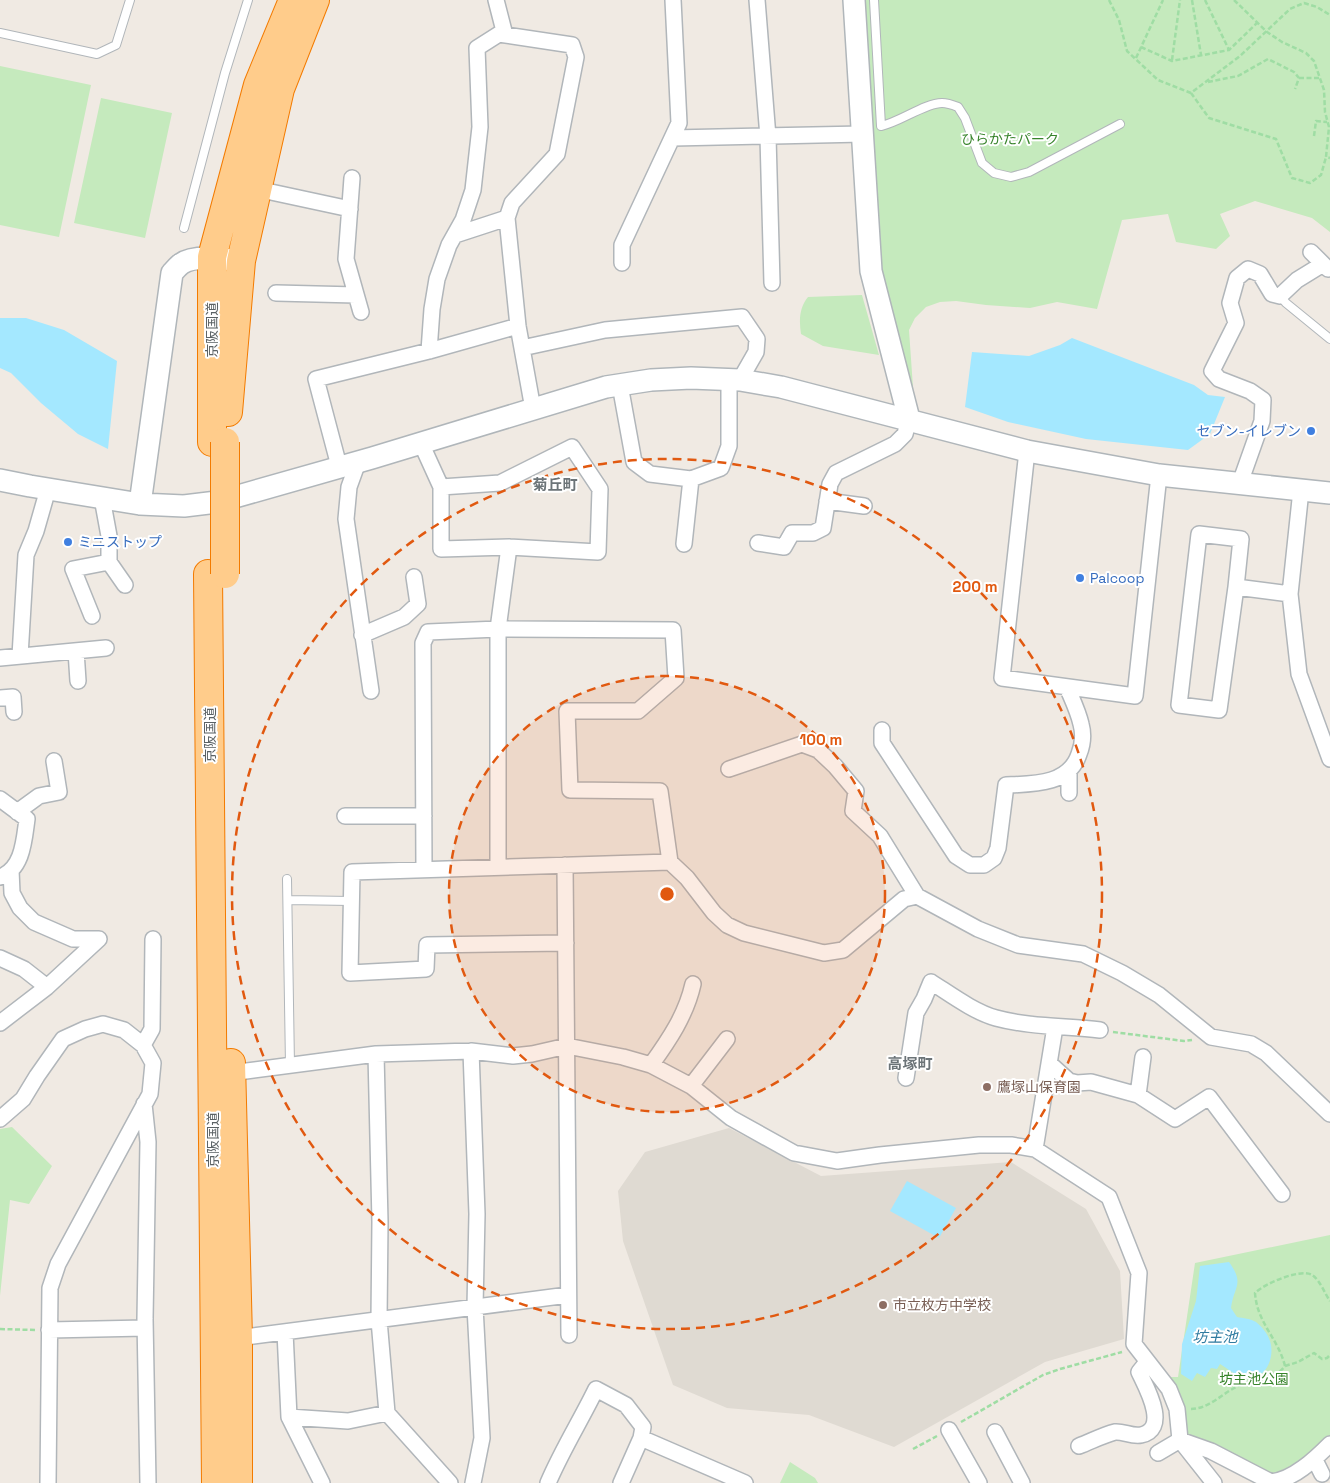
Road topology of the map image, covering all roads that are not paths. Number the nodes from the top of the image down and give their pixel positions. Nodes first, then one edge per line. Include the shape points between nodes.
1 (130, 0) edge
2 (248, 0) edge
3 (293, 0) edge
4 (315, 0) edge
5 (496, 0) edge
6 (673, 0) edge
7 (756, 0) edge
8 (854, 0) edge
9 (874, 0) edge
10 (0, 33) edge
11 (505, 35) junction
12 (1120, 124) dead end
13 (863, 134) junction
14 (768, 137) junction
15 (673, 138) junction
16 (352, 178) dead end
17 (257, 189) junction
18 (350, 209) junction
19 (507, 218) junction
20 (184, 228) dead end
21 (455, 235) junction
22 (1311, 252) dead end
23 (212, 257) junction
24 (241, 261) junction
25 (622, 263) dead end
26 (772, 283) dead end
27 (276, 293) dead end
28 (356, 295) junction
29 (1280, 296) junction
30 (361, 312) dead end
31 (518, 326) junction
32 (1330, 339) edge
33 (522, 348) junction
34 (429, 351) junction
35 (735, 380) junction
36 (620, 385) junction
37 (533, 409) junction
38 (908, 419) junction
39 (218, 442) junction
40 (421, 443) junction
41 (1027, 451) junction
42 (349, 464) junction
43 (1159, 475) junction
44 (691, 479) junction
45 (0, 480) edge
46 (1240, 483) junction
47 (441, 487) junction
48 (48, 489) junction
49 (1301, 490) junction
50 (1330, 493) edge
51 (102, 498) junction
52 (827, 501) junction
53 (140, 504) junction
54 (864, 506) dead end
55 (758, 543) dead end
56 (684, 544) dead end
57 (509, 547) junction
58 (108, 562) junction
59 (217, 574) junction
60 (414, 577) dead end
61 (125, 585) dead end
62 (1236, 587) junction
63 (1290, 594) junction
64 (92, 616) dead end
65 (498, 628) junction
66 (362, 635) junction
67 (106, 648) dead end
68 (76, 651) junction
69 (20, 656) junction
70 (0, 658) edge
71 (78, 681) dead end
72 (1067, 687) junction
73 (371, 691) dead end
74 (0, 698) edge
75 (14, 712) dead end
76 (882, 730) dead end
77 (1330, 759) edge
78 (54, 761) dead end
79 (730, 769) dead end
80 (1069, 772) junction
81 (1069, 793) dead end
82 (0, 799) edge
83 (18, 812) junction
84 (345, 816) dead end
85 (424, 816) junction
86 (670, 862) junction
87 (565, 865) junction
88 (498, 867) junction
89 (424, 870) junction
90 (6, 873) edge
91 (288, 879) dead end
92 (917, 896) junction
93 (288, 900) junction
94 (351, 901) junction
95 (153, 939) dead end
96 (566, 943) junction
97 (0, 958) edge
98 (692, 984) dead end
99 (47, 987) junction
100 (0, 1023) edge
101 (1055, 1027) junction
102 (1100, 1030) road end
103 (727, 1039) dead end
104 (143, 1045) junction
105 (566, 1046) junction
106 (471, 1051) junction
107 (376, 1054) junction
108 (1143, 1057) dead end
109 (1050, 1063) junction
110 (290, 1065) junction
111 (651, 1065) junction
112 (232, 1073) junction
113 (906, 1078) dead end
114 (691, 1086) junction
115 (1138, 1095) junction
116 (144, 1104) junction
117 (1330, 1114) edge
118 (0, 1119) edge
119 (1035, 1149) junction
120 (1282, 1194) dead end
121 (568, 1295) junction
122 (475, 1307) junction
123 (378, 1320) junction
124 (146, 1328) junction
125 (49, 1330) junction
126 (285, 1332) junction
127 (569, 1335) dead end
128 (238, 1338) junction
129 (1147, 1362) junction
130 (387, 1414) junction
131 (289, 1417) junction
132 (949, 1430) road end
133 (995, 1432) dead end
134 (641, 1438) junction
135 (1180, 1440) junction
136 (1330, 1444) edge
137 (1078, 1446) dead end
138 (1158, 1453) dead end
139 (1314, 1460) junction
140 (1322, 1474) dead end
141 (1015, 1481) edge
142 (48, 1483) edge
143 (148, 1483) edge
144 (216, 1483) edge
145 (238, 1483) edge
146 (322, 1483) edge
147 (450, 1483) edge
148 (473, 1483) edge
149 (548, 1483) edge
150 (621, 1483) edge
151 (745, 1483) edge
152 (979, 1483) edge
153 (1214, 1483) edge

1 - 10 lane via 116,45 97,54
2 - 20 lane via 222,82
3 - 23 highway, 京阪国道 via 258,85
4 - 17 highway, 京阪国道 via 280,89
5 - 11 street
6 - 15 street via 679,123
7 - 14 street
8 - 13 street
9 - 12 lane via 881,126 941,103 958,107 982,163 994,174 1011,177 1029,172
11 - 19 street via 572,45 576,57 557,154 512,204
11 - 21 street via 500,34 477,48 480,127 473,190
13 - 14 street
13 - 38 street via 871,271 888,317
14 - 15 street
14 - 26 street
15 - 25 street via 622,245
16 - 18 street
17 - 18 street
17 - 24 highway, 京阪国道
18 - 28 street via 346,259
19 - 21 street
19 - 31 street
21 - 34 street via 437,279
22 - 29 street via 1325,266 1297,280
23 - 24 street
23 - 39 highway, 京阪国道
23 - 53 street via 182,263 172,273
24 - 39 highway, 京阪国道
27 - 28 street
28 - 30 street
29 - 32 lane
29 - 46 street via 1272,294 1260,274 1248,269 1237,278 1230,303 1236,323 1212,371 1219,379 1250,391 1263,400 1262,421
31 - 33 street
31 - 34 street
33 - 35 street via 605,330 742,317 757,339 756,352
33 - 37 street
34 - 42 street via 316,379
35 - 36 street via 690,378
35 - 38 street via 781,387
35 - 44 street via 729,446 720,468
36 - 37 street
36 - 44 street via 634,462 650,474
37 - 40 street
38 - 41 street
38 - 52 street via 905,434 895,444 836,473
39 - 59 highway, 京阪国道, bridge
40 - 42 street
40 - 47 street
41 - 43 street
41 - 72 street via 1002,678
42 - 53 street via 217,502 184,506
42 - 66 street via 346,519
43 - 46 street
43 - 72 street via 1135,696
44 - 56 street
45 - 48 street
46 - 49 street
47 - 57 street via 441,549
47 - 57 street via 500,483 572,447 600,488 598,552
48 - 51 street
48 - 69 street via 26,555
49 - 50 street
49 - 63 street
51 - 53 street
51 - 58 street via 109,536
52 - 54 street
52 - 55 street via 823,528 813,533 792,533 784,547
57 - 65 street
58 - 61 street
58 - 64 street via 73,569
59 - 112 highway, 京阪国道
59 - 144 highway, 京阪国道
60 - 66 street via 418,604 404,617
62 - 62 street via 1241,539 1199,534 1179,705 1219,710
62 - 63 street
63 - 77 street via 1299,674
65 - 85 street via 428,632 423,644
65 - 86 street via 673,630 676,678 638,711 567,711 570,790 660,791
65 - 88 street
66 - 73 street
67 - 68 street
68 - 69 street
68 - 71 street
69 - 70 street
72 - 80 street via 1081,725 1083,742
74 - 75 street via 13,697
76 - 80 street via 882,743 956,856 970,865 984,865 994,858 1006,785 1038,784
78 - 83 street via 59,792 39,796
79 - 92 street via 802,744 818,750 856,791 853,811 880,836
80 - 81 street
82 - 83 street
83 - 90 street via 28,819 17,863
84 - 85 street
85 - 89 street
86 - 87 street
86 - 92 street via 727,925 763,939 824,953 843,950 904,899
87 - 88 street
87 - 96 street
88 - 89 street
89 - 94 street via 352,872
90 - 99 street via 20,908 34,922 73,939 99,939
91 - 93 lane
92 - 117 street via 978,929 1018,945 1083,954 1122,973 1159,994 1211,1037 1251,1044 1266,1052
93 - 94 lane
93 - 110 lane
94 - 96 street via 350,973 426,969 427,945
95 - 104 street via 146,960 152,1028
96 - 105 street
97 - 99 street via 24,969
98 - 111 street via 674,1033
99 - 100 street
101 - 102 street
101 - 109 street
101 - 113 street via 996,1018 931,982 916,1013
103 - 114 street
104 - 116 street via 153,1063 150,1094
104 - 118 street via 124,1030 103,1024 85,1028 63,1039 23,1099
105 - 106 street via 513,1056
105 - 111 street
105 - 121 street
106 - 107 street
106 - 122 street via 477,1214
107 - 110 street
107 - 123 street via 380,1222
108 - 115 street
109 - 115 street via 1069,1081 1091,1082
109 - 119 street
110 - 112 street
111 - 114 street
112 - 128 highway, 京阪国道
114 - 119 street via 731,1118 794,1153 837,1161 979,1145
115 - 120 street via 1175,1119 1209,1097
116 - 124 street via 148,1142
116 - 125 street via 58,1264 50,1288
119 - 129 street via 1108,1197 1139,1273 1134,1344
121 - 122 street
121 - 127 street
122 - 123 street
122 - 148 street via 482,1438
123 - 126 street
123 - 130 street
124 - 125 street
124 - 143 street
125 - 142 street
126 - 128 street
126 - 131 street
128 - 145 highway, 京阪国道
129 - 135 street via 1169,1389 1177,1409
129 - 137 street via 1139,1372 1155,1410 1155,1421 1148,1433 1131,1436 1116,1432
130 - 131 street via 348,1421
130 - 147 street
131 - 146 street
132 - 152 street
133 - 141 street
134 - 149 street via 643,1427 626,1405 596,1389
134 - 150 street
134 - 151 street
135 - 138 street
135 - 139 street via 1211,1451 1271,1482 1279,1481
135 - 153 street
136 - 139 street
139 - 140 street

